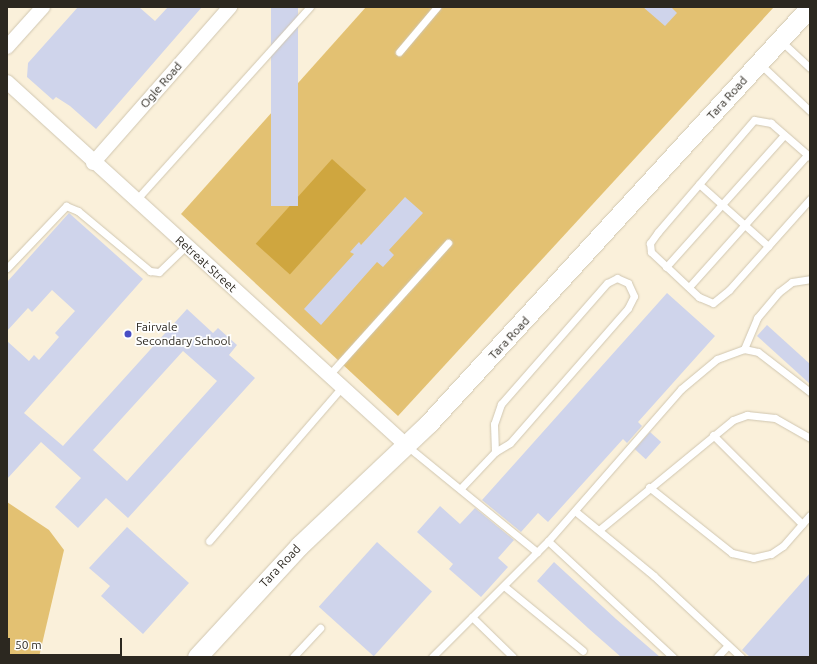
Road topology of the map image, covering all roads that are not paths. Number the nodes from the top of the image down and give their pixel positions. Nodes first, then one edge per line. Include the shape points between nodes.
1 (43, 7) edge
2 (230, 7) edge
3 (310, 7) edge
4 (437, 7) edge
5 (810, 7) edge
6 (780, 40) junction
7 (7, 47) edge
8 (399, 52) dead end
9 (759, 63) junction
10 (810, 68) edge
11 (7, 82) edge
12 (810, 111) edge
13 (784, 134) junction
14 (809, 156) edge
15 (93, 163) junction
16 (699, 184) junction
17 (810, 198) edge
18 (136, 201) junction
19 (722, 205) junction
20 (745, 225) junction
21 (448, 243) dead end
22 (186, 246) junction
23 (768, 246) junction
24 (666, 267) junction
25 (7, 268) edge
26 (810, 280) edge
27 (688, 287) junction
28 (744, 349) junction
29 (329, 375) junction
30 (342, 387) junction
31 (810, 392) edge
32 (713, 435) junction
33 (810, 438) edge
34 (406, 445) junction
35 (495, 452) junction
36 (649, 487) junction
37 (461, 488) junction
38 (575, 511) junction
39 (810, 516) edge
40 (802, 524) junction
41 (598, 530) junction
42 (209, 541) dead end
43 (548, 541) junction
44 (537, 552) junction
45 (504, 586) junction
46 (472, 617) junction
47 (320, 628) dead end
48 (728, 645) junction
49 (583, 652) dead end
50 (296, 654) edge
51 (197, 657) edge
52 (305, 657) edge
53 (432, 657) edge
54 (513, 657) edge
55 (673, 657) edge
56 (717, 657) edge
57 (740, 657) edge

1 - 7 street
2 - 15 street, Ogle Road
3 - 18 lane
4 - 8 lane
5 - 6 street, Tara Road
6 - 9 street, Tara Road
6 - 10 lane
9 - 12 lane
9 - 34 street, Tara Road via 515,331
11 - 15 street, Retreat Street
13 - 14 lane
13 - 16 lane via 765,120 754,120
13 - 19 lane
14 - 20 lane
15 - 18 street, Retreat Street
16 - 19 lane
16 - 24 lane via 650,243 650,252
17 - 23 lane
18 - 22 street, Retreat Street
19 - 20 lane
19 - 24 lane
20 - 23 lane
20 - 27 lane
21 - 29 lane
22 - 25 lane via 159,272 150,271 78,211 66,206
22 - 29 street, Retreat Street
23 - 27 lane via 717,302 708,302
24 - 27 lane
26 - 28 lane via 792,282 778,292 757,318
28 - 31 lane via 769,358
28 - 38 lane via 717,359 700,371
29 - 30 street, Retreat Street
30 - 34 street, Retreat Street
30 - 42 lane
32 - 33 lane via 733,420 757,414 775,418
32 - 36 lane
32 - 40 lane
34 - 37 lane
34 - 51 street, Tara Road via 299,546
35 - 35 lane via 494,424 501,404 607,283 617,278 628,283 634,296 628,308 510,442
35 - 37 lane
36 - 40 lane via 732,553 753,558 771,554 783,546
36 - 41 lane
37 - 44 lane
38 - 41 lane
38 - 43 lane
39 - 40 lane
41 - 48 lane via 654,576
43 - 44 lane
43 - 55 lane
44 - 45 lane
45 - 46 lane
45 - 49 lane
46 - 53 lane
46 - 54 lane
47 - 50 lane
48 - 56 lane
48 - 57 lane
50 - 52 lane

